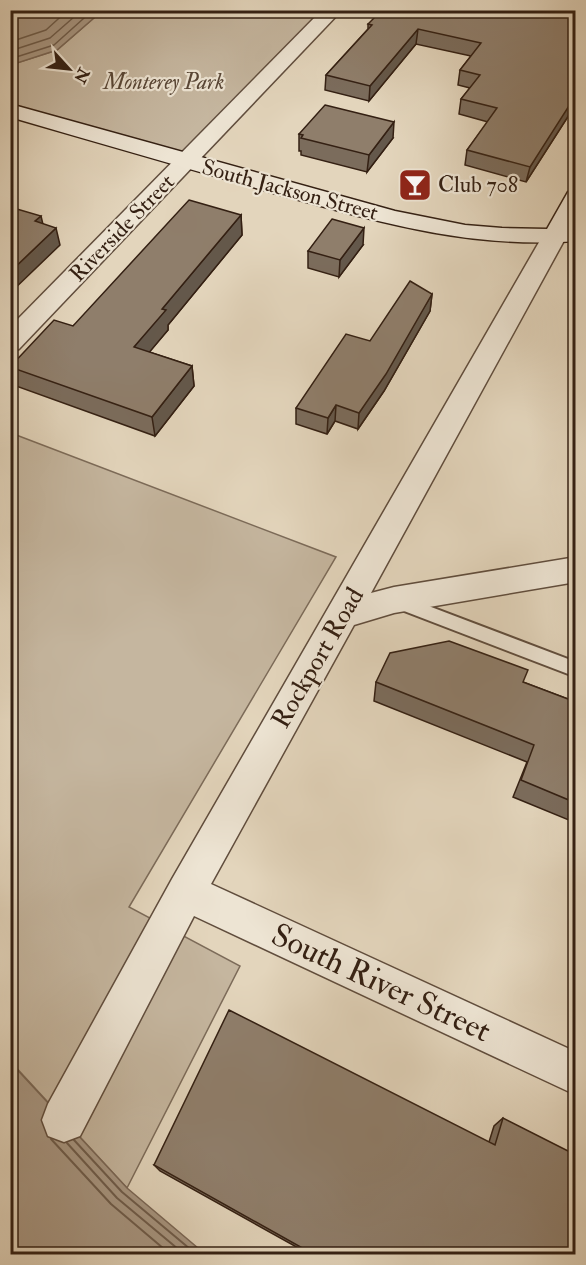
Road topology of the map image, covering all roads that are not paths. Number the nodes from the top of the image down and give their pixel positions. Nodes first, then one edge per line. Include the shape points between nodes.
1 (333, 10) edge
2 (10, 110) edge
3 (186, 162) junction
4 (576, 197) edge
5 (565, 235) edge
6 (10, 344) edge
7 (576, 569) edge
8 (394, 600) junction
9 (341, 615) junction
10 (576, 670) edge
11 (186, 892) junction
12 (576, 1074) edge
13 (64, 1120) dead end

1 - 3 street, Riverside Street
2 - 3 street, South Jackson Street
3 - 5 street, South Jackson Street via 417,225 495,237
3 - 6 street, Riverside Street
4 - 5 street, Rockport Road
5 - 9 street, Rockport Road
7 - 8 street
8 - 9 street
8 - 10 lane
9 - 11 street, Rockport Road
11 - 12 street, South River Street
11 - 13 street, Rockport Road

